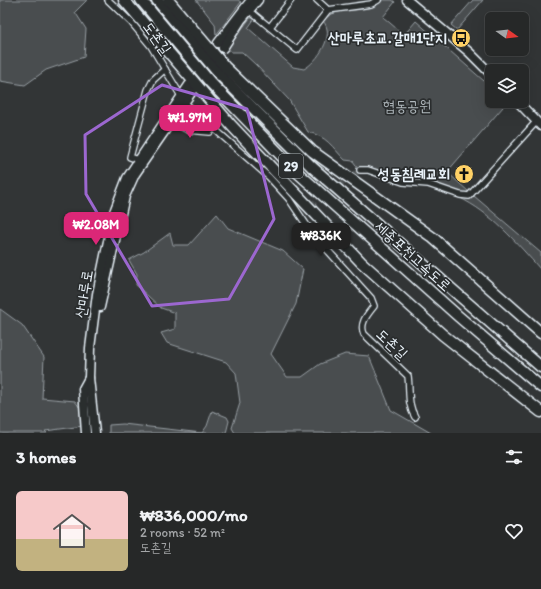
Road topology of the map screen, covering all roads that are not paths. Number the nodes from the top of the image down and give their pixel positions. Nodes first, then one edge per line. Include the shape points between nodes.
1 (108, 0) edge
2 (124, 0) edge
3 (141, 0) edge
4 (157, 0) edge
5 (168, 0) edge
6 (251, 0) edge
7 (258, 0) edge
8 (291, 0) edge
9 (317, 0) edge
10 (378, 0) edge
11 (407, 0) edge
12 (362, 3) edge
13 (328, 10) junction
14 (250, 11) junction
15 (270, 27) junction
16 (485, 68) edge
17 (165, 69) junction
18 (191, 88) tunnel mouth
19 (183, 99) junction
20 (524, 108) edge
21 (168, 121) junction
22 (539, 124) edge
23 (214, 128) junction
24 (141, 161) junction
25 (360, 170) dead end
26 (304, 210) tunnel mouth
27 (299, 214) junction
28 (541, 332) edge
29 (541, 367) edge
30 (89, 378) junction
31 (541, 387) edge
32 (541, 412) edge
33 (415, 417) dead end
34 (86, 433) edge
35 (94, 433) edge
36 (99, 433) edge

1 - 17 street, 도촌길 via 131,22
2 - 32 highway via 231,125 362,262 443,335
3 - 31 highway, 세종포천고속도로 / 29 via 210,82 298,173
4 - 29 highway, 세종포천고속도로 / 29 via 219,74 312,167
5 - 28 highway via 225,67 312,151 432,237
6 - 14 street via 221,45
7 - 14 street
8 - 15 street
9 - 13 street
10 - 12 street via 371,4
11 - 16 street
12 - 13 street
13 - 15 street via 297,50
14 - 15 street
17 - 19 street, 도촌길
17 - 24 street via 153,80 141,112 130,157
18 - 19 street, 산마루로
19 - 21 street, 산마루로
19 - 23 street, 도촌길
20 - 22 street
21 - 23 street via 188,130 210,132
21 - 24 street, 산마루로
22 - 25 street via 469,196 428,184 403,182 368,170
23 - 27 street, 도촌길 via 270,177
24 - 30 street, 산마루로 via 127,178 114,212 97,294
24 - 36 street, 산마루로 via 125,196 101,300 94,358
26 - 27 street
27 - 33 street, 도촌길 via 312,233 374,303 362,323 362,330 408,376 408,400
30 - 34 street via 83,389
30 - 35 street, 산마루로

